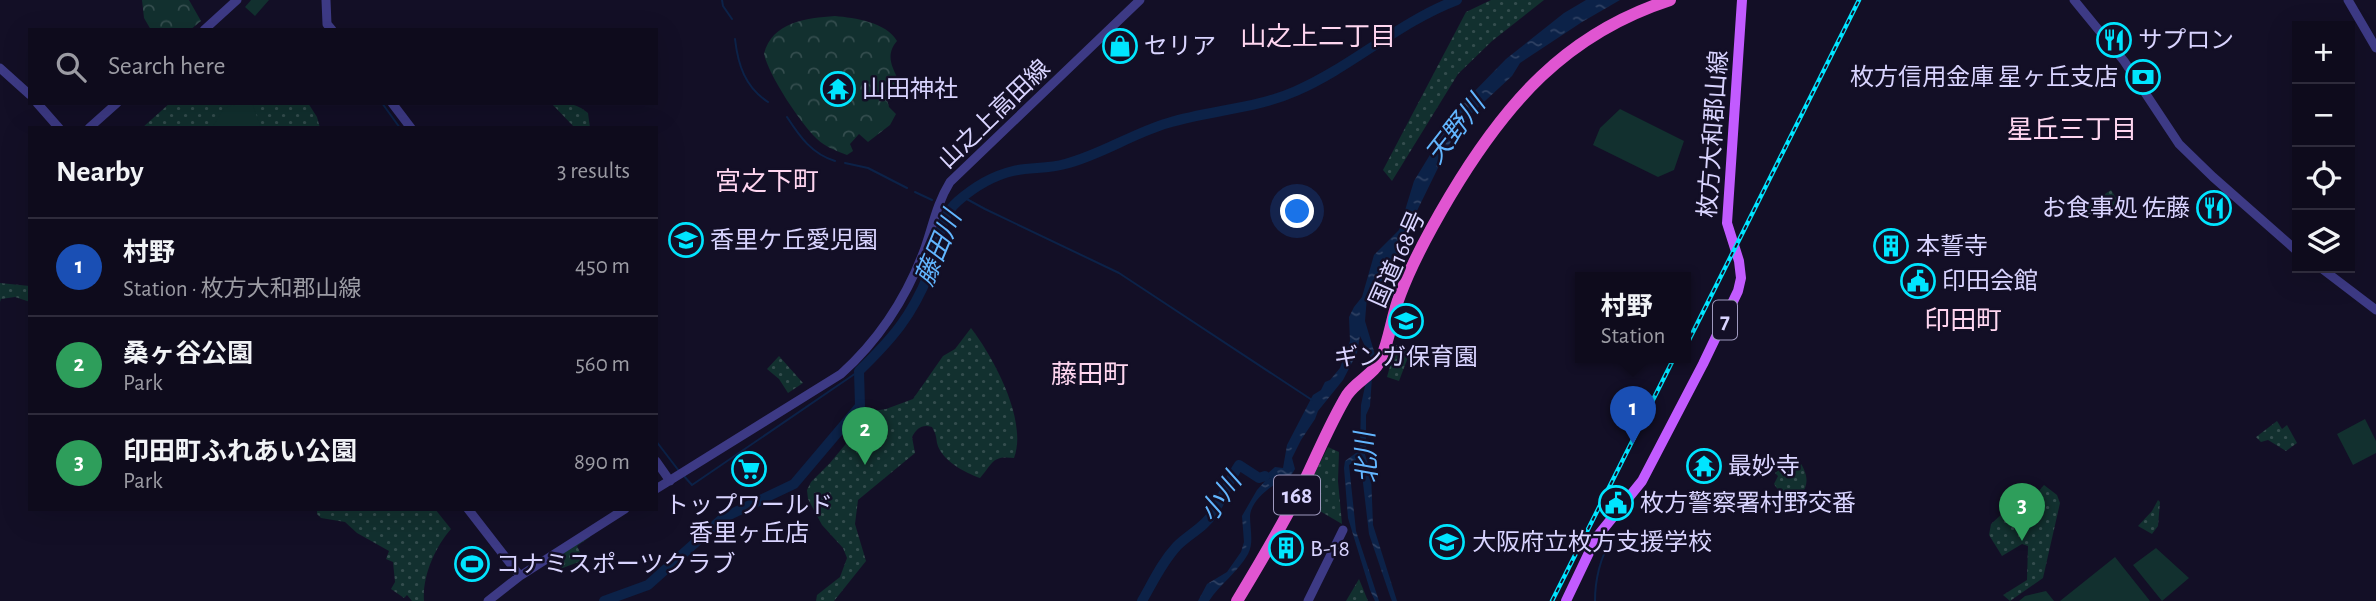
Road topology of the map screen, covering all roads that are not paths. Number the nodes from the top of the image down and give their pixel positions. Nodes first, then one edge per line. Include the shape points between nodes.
1 (237, 0) edge
2 (326, 0) edge
3 (1140, 0) edge
4 (1670, 0) edge
5 (1742, 0) edge
6 (2074, 0) edge
7 (2348, 0) edge
8 (206, 28) edge
9 (330, 28) edge
10 (2376, 48) edge
11 (0, 68) edge
12 (28, 93) edge
13 (39, 105) edge
14 (115, 105) edge
15 (394, 105) edge
16 (57, 126) edge
17 (91, 126) edge
18 (409, 126) edge
19 (2292, 247) edge
20 (2328, 273) edge
21 (2376, 310) edge
22 (658, 464) edge
23 (670, 481) junction
24 (658, 488) edge
25 (470, 511) edge
26 (622, 511) edge
27 (1343, 530) dead end
28 (520, 576) junction
29 (488, 601) edge
30 (1237, 601) edge
31 (1308, 601) edge
32 (1566, 601) edge

1 - 8 street
2 - 9 street
3 - 23 street, 山之上高田線 via 950,182 905,294 854,362
4 - 30 highway, 国道168号 / 168 via 1636,11 1593,34 1518,99 1472,159 1413,264 1383,356 1347,396
5 - 32 main road, 枚方大和郡山線 / 7 via 1727,223 1739,261 1738,291 1642,481 1596,538
6 - 19 street via 2123,61 2179,144
7 - 10 street
11 - 12 street
13 - 16 street
14 - 17 street
15 - 18 street
20 - 21 street
22 - 23 street
23 - 24 street, 山之上高田線
25 - 28 street
26 - 28 street
27 - 31 street
28 - 29 street

